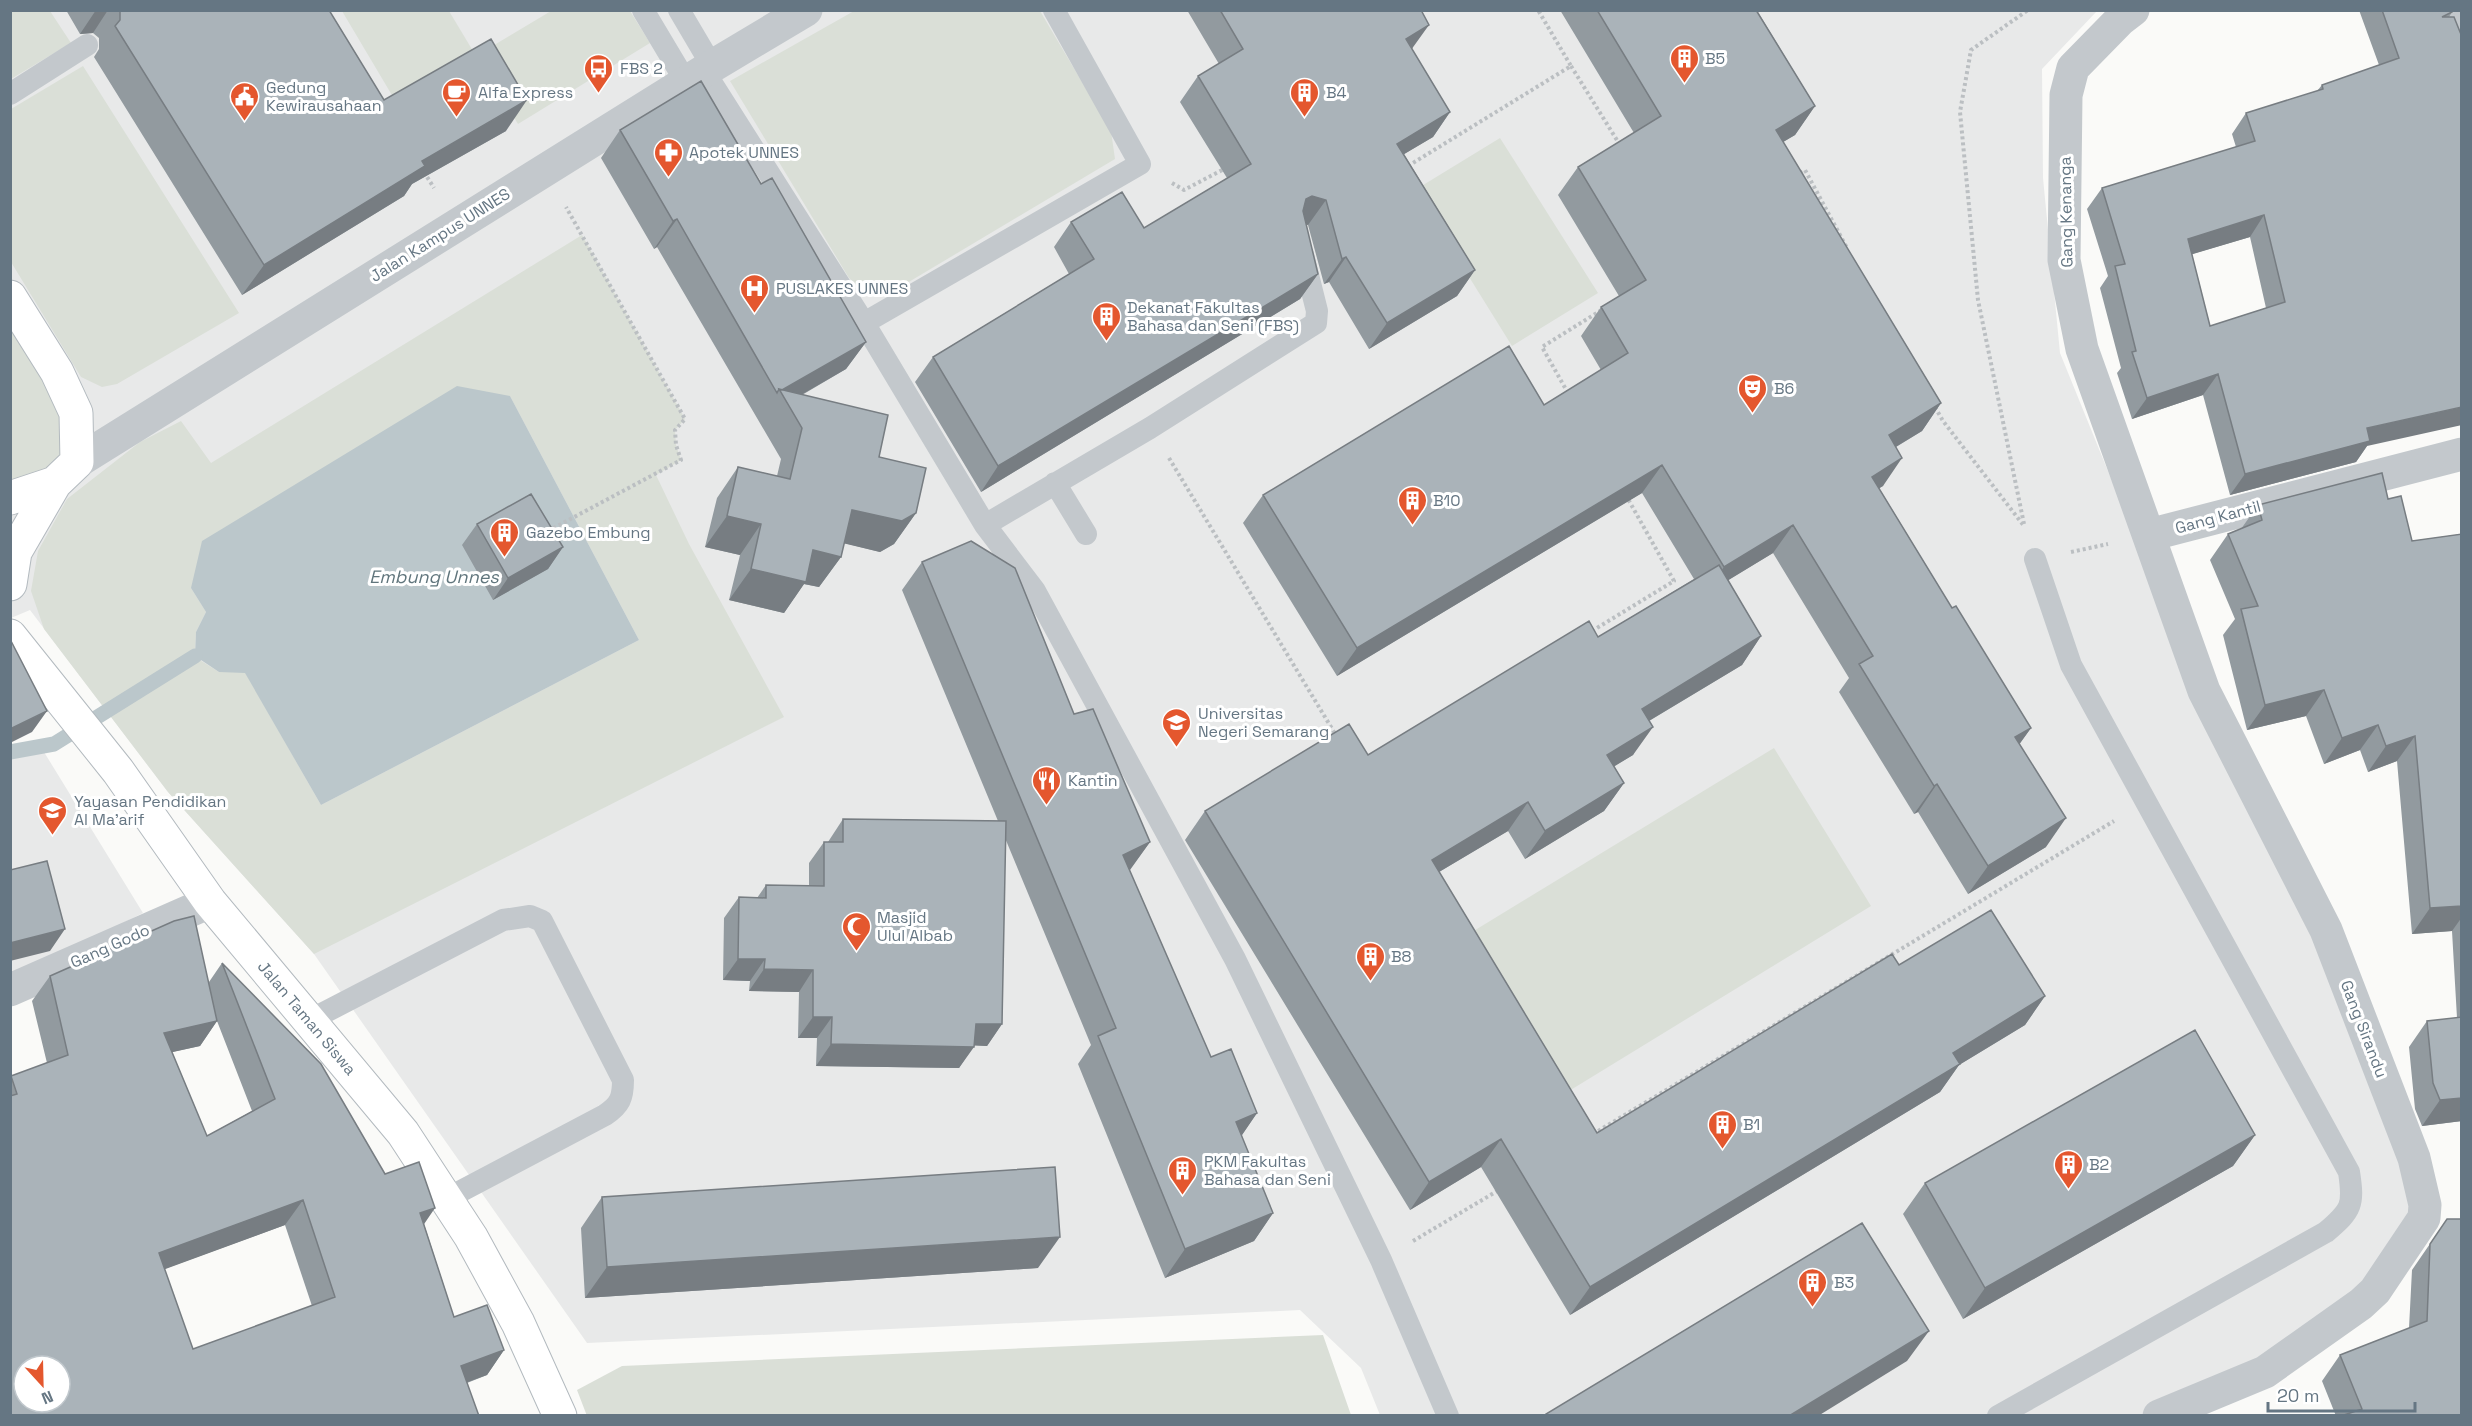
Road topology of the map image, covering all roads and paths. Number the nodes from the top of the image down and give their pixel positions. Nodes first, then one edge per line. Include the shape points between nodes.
1 (644, 10) edge
2 (679, 10) edge
3 (806, 10) edge
4 (1054, 10) edge
5 (1538, 10) edge
6 (2028, 10) edge
7 (2133, 10) edge
8 (2450, 10) edge
9 (87, 45) dead end
10 (2462, 50) edge
11 (1571, 66) junction
12 (701, 73) junction
13 (10, 94) edge
14 (1626, 156) edge
15 (419, 164) edge
16 (1140, 164) junction
17 (1232, 165) edge
18 (545, 170) junction
19 (1399, 172) edge
20 (1795, 176) edge
21 (438, 194) dead end
22 (1298, 234) edge
23 (1851, 254) edge
24 (10, 297) edge
25 (1610, 305) edge
26 (864, 323) junction
27 (1570, 398) edge
28 (1931, 400) edge
29 (1150, 428) junction
30 (2462, 454) edge
31 (66, 473) junction
32 (1055, 483) junction
33 (1622, 489) edge
34 (10, 498) edge
35 (985, 525) junction
36 (1086, 534) dead end
37 (2149, 535) junction
38 (540, 536) edge
39 (2035, 559) joint
40 (12, 563) edge
41 (10, 591) edge
42 (1582, 636) edge
43 (14, 640) edge
44 (1340, 741) edge
45 (2147, 801) junction
46 (210, 902) junction
47 (10, 990) edge
48 (310, 1020) junction
49 (1585, 1138) edge
50 (1504, 1187) dead end
51 (446, 1200) junction
52 (1381, 1260) junction
53 (559, 1415) edge
54 (1448, 1416) edge
55 (1998, 1416) edge
56 (2159, 1416) edge

1 - 12 lane
2 - 12 lane
3 - 12 street, Jalan Kampus UNNES
4 - 16 lane
5 - 11 path
6 - 28 path via 1971,50 1960,112 1978,300 2025,528
7 - 37 street, Gang Kenanga via 2073,68 2066,95 2064,260 2082,349
8 - 10 street
9 - 13 lane
11 - 14 path
11 - 19 path
12 - 18 street, Jalan Kampus UNNES
12 - 26 lane
15 - 21 path
16 - 17 path via 1184,190
16 - 26 lane
18 - 31 street, Jalan Kampus UNNES
18 - 38 path via 685,419 675,430 681,460
20 - 23 path via 1805,170
22 - 29 lane via 1317,311 1316,323
24 - 31 main road via 57,372 76,412
25 - 27 path via 1542,347
26 - 35 lane
29 - 32 lane
29 - 44 path
30 - 37 street, Gang Kantil
31 - 34 main road
31 - 40 main road
32 - 35 lane
32 - 36 lane
33 - 42 path via 1674,581
35 - 52 lane via 1035,591 1235,959
37 - 39 path
37 - 56 street, Gang Sirandu via 2204,691 2326,930 2414,1158 2425,1205 2424,1218 2375,1291 2361,1304 2265,1372
39 - 45 lane via 2071,664
41 - 43 main road, Jalan Taman Siswa
43 - 46 main road, Jalan Taman Siswa via 118,771
45 - 49 path
45 - 55 lane via 2349,1172 2353,1197 2344,1216 2326,1232
46 - 47 street, Gang Godo
46 - 48 main road, Jalan Taman Siswa
48 - 51 main road, Jalan Taman Siswa via 403,1133
48 - 51 lane via 503,920 530,916 542,921 623,1080 623,1097 605,1115
50 - 52 path
51 - 53 main road, Jalan Taman Siswa via 518,1323
52 - 54 lane

